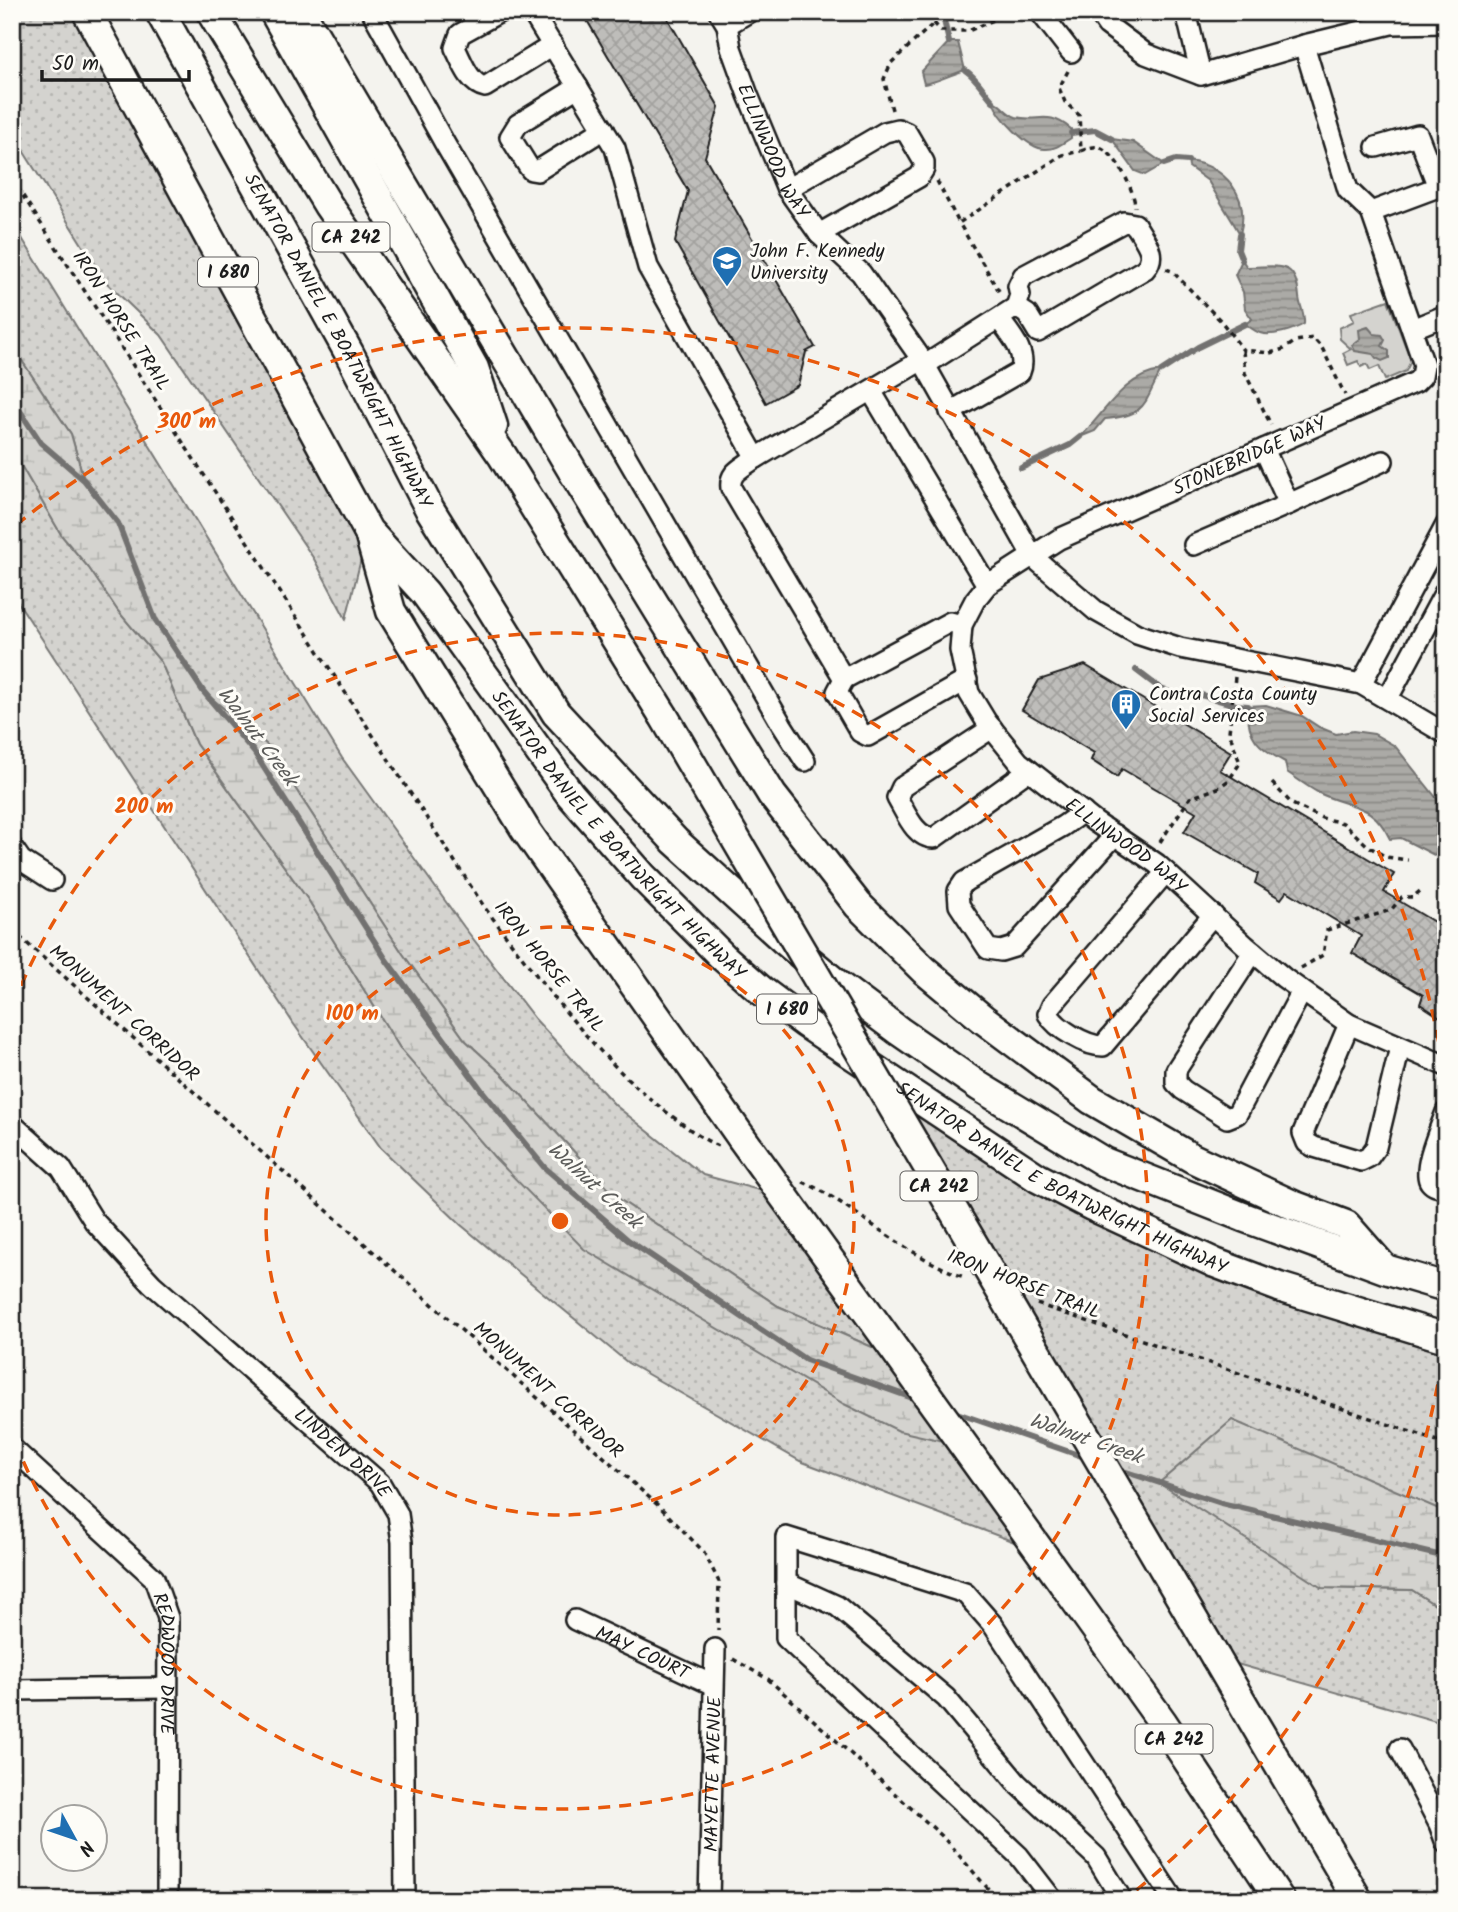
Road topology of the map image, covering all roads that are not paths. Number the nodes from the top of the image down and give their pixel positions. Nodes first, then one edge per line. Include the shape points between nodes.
1 (87, 12) edge
2 (160, 12) edge
3 (211, 12) edge
4 (274, 12) edge
5 (301, 12) edge
6 (372, 12) edge
7 (500, 12) edge
8 (532, 12) edge
9 (749, 12) edge
10 (1040, 12) edge
11 (1098, 12) edge
12 (1186, 12) edge
13 (1391, 18) edge
14 (723, 19) edge
15 (1446, 23) edge
16 (1304, 45) junction
17 (552, 46) junction
18 (1071, 52) road end
19 (1201, 75) junction
20 (578, 87) junction
21 (604, 130) junction
22 (1376, 147) dead end
23 (1443, 185) edge
24 (787, 189) junction
25 (1371, 212) junction
26 (819, 233) junction
27 (1008, 312) junction
28 (1445, 315) edge
29 (1412, 329) junction
30 (924, 363) junction
31 (871, 391) junction
32 (950, 412) junction
33 (1271, 446) junction
34 (502, 455) junction
35 (756, 458) junction
36 (1382, 461) dead end
37 (1289, 504) junction
38 (1446, 525) edge
39 (368, 531) junction
40 (1194, 545) dead end
41 (1033, 557) junction
42 (987, 585) junction
43 (1446, 590) edge
44 (962, 625) junction
45 (844, 680) junction
46 (967, 680) junction
47 (1361, 684) junction
48 (1388, 698) junction
49 (992, 728) junction
50 (1446, 734) edge
51 (805, 761) dead end
52 (1029, 770) junction
53 (1083, 812) junction
54 (1115, 835) junction
55 (12, 847) edge
56 (1166, 872) junction
57 (52, 880) dead end
58 (1213, 915) junction
59 (1253, 952) junction
60 (1302, 991) junction
61 (1349, 1024) junction
62 (1399, 1047) junction
63 (1446, 1066) edge
64 (1446, 1112) edge
65 (12, 1124) edge
66 (1446, 1188) edge
67 (1385, 1269) junction
68 (1446, 1287) edge
69 (1446, 1338) edge
70 (12, 1448) edge
71 (786, 1583) junction
72 (575, 1620) dead end
73 (715, 1649) road end
74 (713, 1685) junction
75 (167, 1688) junction
76 (12, 1690) edge
77 (1400, 1749) dead end
78 (1446, 1843) edge
79 (167, 1900) edge
80 (405, 1900) edge
81 (709, 1900) edge
82 (1053, 1900) edge
83 (1122, 1900) edge
84 (1174, 1900) edge
85 (1280, 1900) edge
86 (1357, 1900) edge

1 - 39 highway, SENATOR DANIEL E BOATWRIGHT HIGHWAY / I 680
2 - 67 highway, SENATOR DANIEL E BOATWRIGHT HIGHWAY / I 680 via 349,353 429,508 556,713 675,841 783,939 898,1031 1104,1162
3 - 34 highway, CA 242 via 328,205
4 - 34 highway via 474,368
5 - 67 highway via 575,475 772,795 858,905 982,1019 1092,1100 1192,1158 1346,1225
6 - 51 street
7 - 17 street via 460,34 454,48 479,85 485,87
8 - 17 street
9 - 14 street
10 - 18 street
11 - 19 street via 1107,25 1146,54
12 - 19 street
13 - 15 street
13 - 16 street
14 - 24 street, ELLINWOOD WAY
16 - 19 street
16 - 25 street, STONEBRIDGE WAY via 1348,190
17 - 20 street
20 - 21 street
20 - 21 street via 518,124 510,137 531,170 537,171
21 - 35 street via 615,148 648,267
22 - 23 street via 1418,135
23 - 25 street
24 - 26 street, ELLINWOOD WAY
24 - 26 street via 886,132 898,129 907,133 924,162 919,177
25 - 29 street, STONEBRIDGE WAY
26 - 30 street, ELLINWOOD WAY via 860,273
27 - 27 street via 1020,295 1023,276 1124,222 1135,224 1153,255 1145,269 1038,332 1027,314
27 - 30 street
27 - 32 street via 1021,355 1020,372
28 - 29 street
29 - 33 street, STONEBRIDGE WAY via 1424,365 1416,382
30 - 31 street
30 - 32 street, ELLINWOOD WAY
31 - 35 street
31 - 42 street
32 - 41 street, ELLINWOOD WAY
33 - 37 street
33 - 41 street, STONEBRIDGE WAY via 1059,539
34 - 86 highway, CA 242, bridge via 663,715
35 - 45 street via 733,473 731,488
36 - 37 street
37 - 40 street
38 - 47 street
39 - 69 highway, SENATOR DANIEL E BOATWRIGHT HIGHWAY / I 680 via 425,593 570,794 643,877 723,957 804,1023 1038,1178 1092,1206 1279,1287
39 - 85 highway, CA 242, bridge via 391,611 524,829 734,1143 1063,1583
41 - 42 street
41 - 47 street, ELLINWOOD WAY via 1096,611 1137,634 1180,648
42 - 44 street
43 - 48 street
44 - 45 street via 950,622
44 - 46 street, ELLINWOOD WAY via 960,650
45 - 46 street via 837,692 860,733 869,736
46 - 49 street, ELLINWOOD WAY via 969,693
47 - 48 street, ELLINWOOD WAY
48 - 50 street, ELLINWOOD WAY
49 - 52 street, ELLINWOOD WAY
49 - 52 street via 902,787 897,798 918,831 934,838
52 - 53 street, ELLINWOOD WAY
53 - 54 street, ELLINWOOD WAY
53 - 54 street via 964,882 958,891 958,905 988,949 1014,947
54 - 56 street, ELLINWOOD WAY
55 - 57 street via 21,860
56 - 58 street, ELLINWOOD WAY
56 - 58 street via 1052,1004 1048,1014 1053,1022 1093,1046 1103,1046
58 - 59 street, ELLINWOOD WAY
59 - 60 street, ELLINWOOD WAY
59 - 60 street via 1176,1070 1176,1083 1183,1090 1227,1118 1237,1114
60 - 61 street, ELLINWOOD WAY
61 - 62 street, ELLINWOOD WAY
61 - 62 street via 1303,1133 1314,1147 1361,1161 1369,1157 1376,1147
62 - 63 street, ELLINWOOD WAY
64 - 66 street via 1426,1171 1429,1181
65 - 80 street, LINDEN DRIVE via 61,1168 94,1221 152,1284 380,1483 398,1514
67 - 68 highway, SENATOR DANIEL E BOATWRIGHT HIGHWAY / I 680
70 - 75 street, REDWOOD DRIVE via 154,1578 168,1618
71 - 82 street via 786,1638 1019,1856
71 - 83 street via 837,1606 946,1698 1017,1783 1096,1857
71 - 84 street via 786,1537 965,1593 993,1625
72 - 74 street, MAY COURT
73 - 74 street, MAYETTE AVENUE
74 - 81 street, MAYETTE AVENUE
75 - 76 street
75 - 79 street, REDWOOD DRIVE
77 - 78 street

